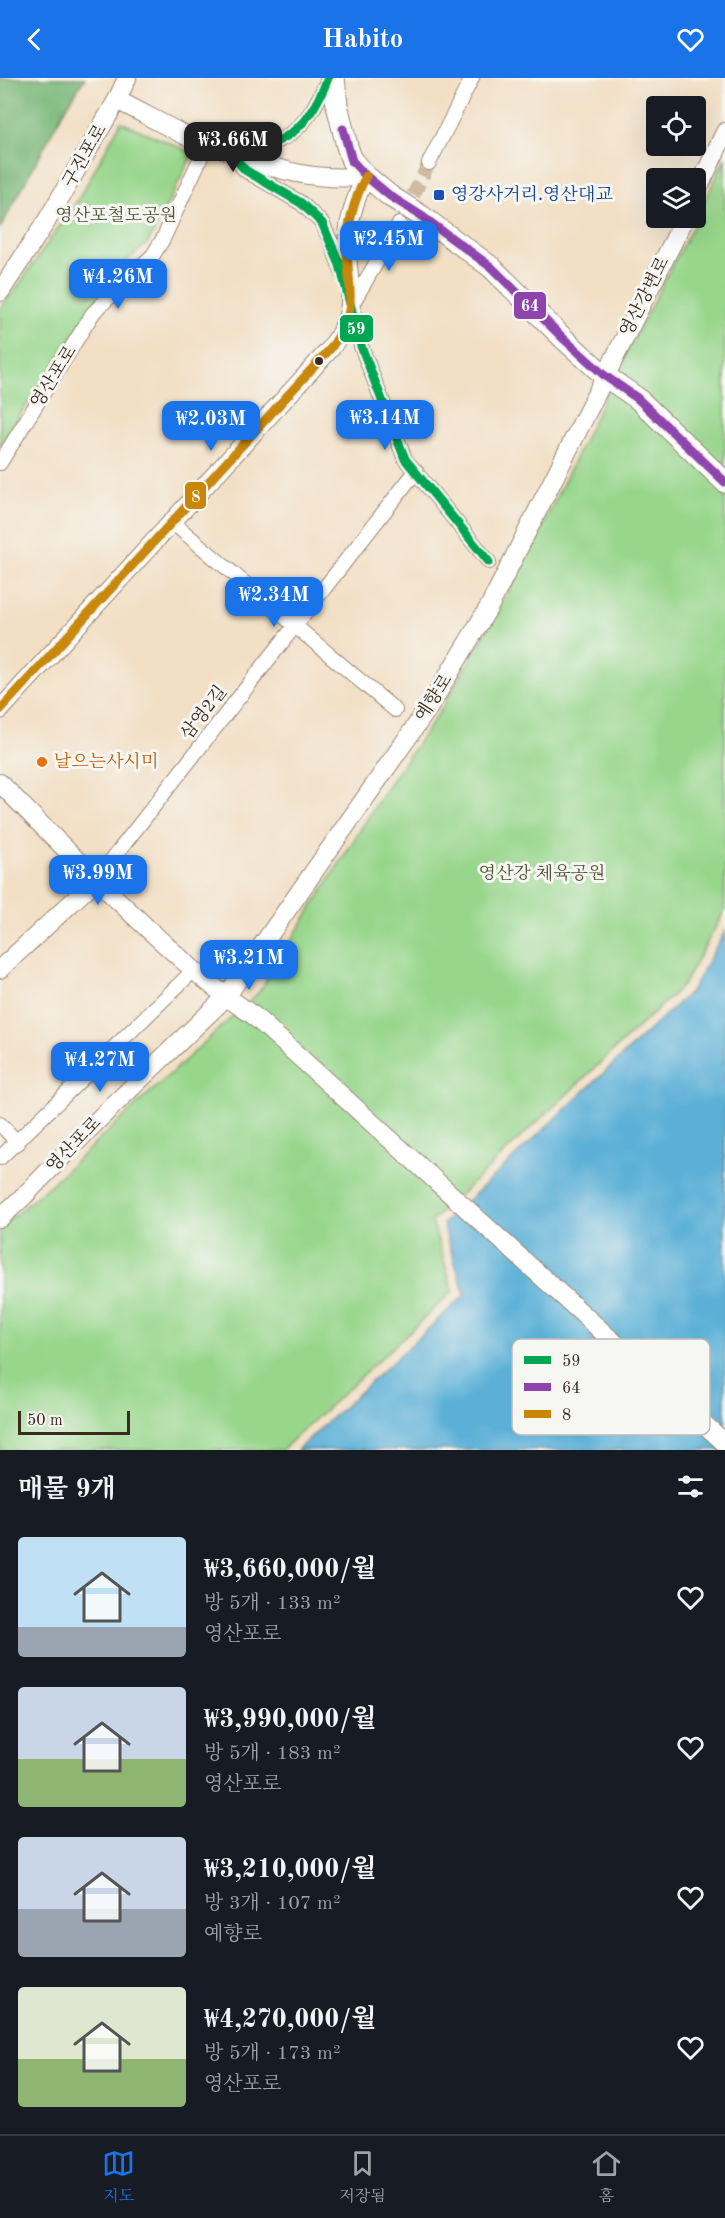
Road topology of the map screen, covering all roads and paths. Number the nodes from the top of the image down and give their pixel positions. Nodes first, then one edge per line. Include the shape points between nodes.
1 (127, 78) edge
2 (328, 78) edge
3 (334, 78) edge
4 (472, 78) edge
5 (117, 99) junction
6 (725, 132) edge
7 (207, 144) junction
8 (229, 151) junction
9 (429, 163) tunnel mouth
10 (706, 172) edge
11 (366, 176) junction
12 (399, 224) tunnel mouth
13 (680, 228) edge
14 (0, 292) edge
15 (352, 304) junction
16 (605, 376) junction
17 (0, 463) edge
18 (416, 471) junction
19 (725, 482) edge
20 (172, 522) junction
21 (489, 562) dead end
22 (295, 626) junction
23 (0, 710) edge
24 (395, 710) dead end
25 (0, 783) edge
26 (96, 880) junction
27 (0, 969) edge
28 (194, 970) junction
29 (226, 997) junction
30 (0, 1124) edge
31 (18, 1143) junction
32 (0, 1158) edge
33 (0, 1218) edge
34 (610, 1339) edge
35 (710, 1429) edge
36 (725, 1443) edge

1 - 5 street, 구진포로
2 - 8 street via 302,125 279,141
3 - 11 main road via 347,146 352,161
4 - 9 street
5 - 7 street
5 - 14 street, 구진포로 via 46,222
6 - 10 street
7 - 8 street
7 - 17 street, 영산포로 via 153,255 93,313
8 - 11 street via 251,161 313,177
8 - 15 street via 245,170 301,203 322,223
11 - 15 street via 350,214 347,250
11 - 16 main road via 491,267
12 - 15 street
13 - 16 street, 영산강변로
15 - 18 street via 361,346 405,459
15 - 20 street via 331,348
16 - 19 main road via 637,398
16 - 29 street, 예향로 via 460,657 417,725
18 - 21 street
18 - 22 street, 삼영2길
20 - 22 street
20 - 23 street
22 - 24 street
22 - 26 street, 삼영2길
25 - 26 street
26 - 27 street
26 - 28 street
28 - 29 street
28 - 31 street
29 - 33 street, 영산포로
29 - 34 street via 253,1015
30 - 31 street
31 - 32 street
35 - 36 street

